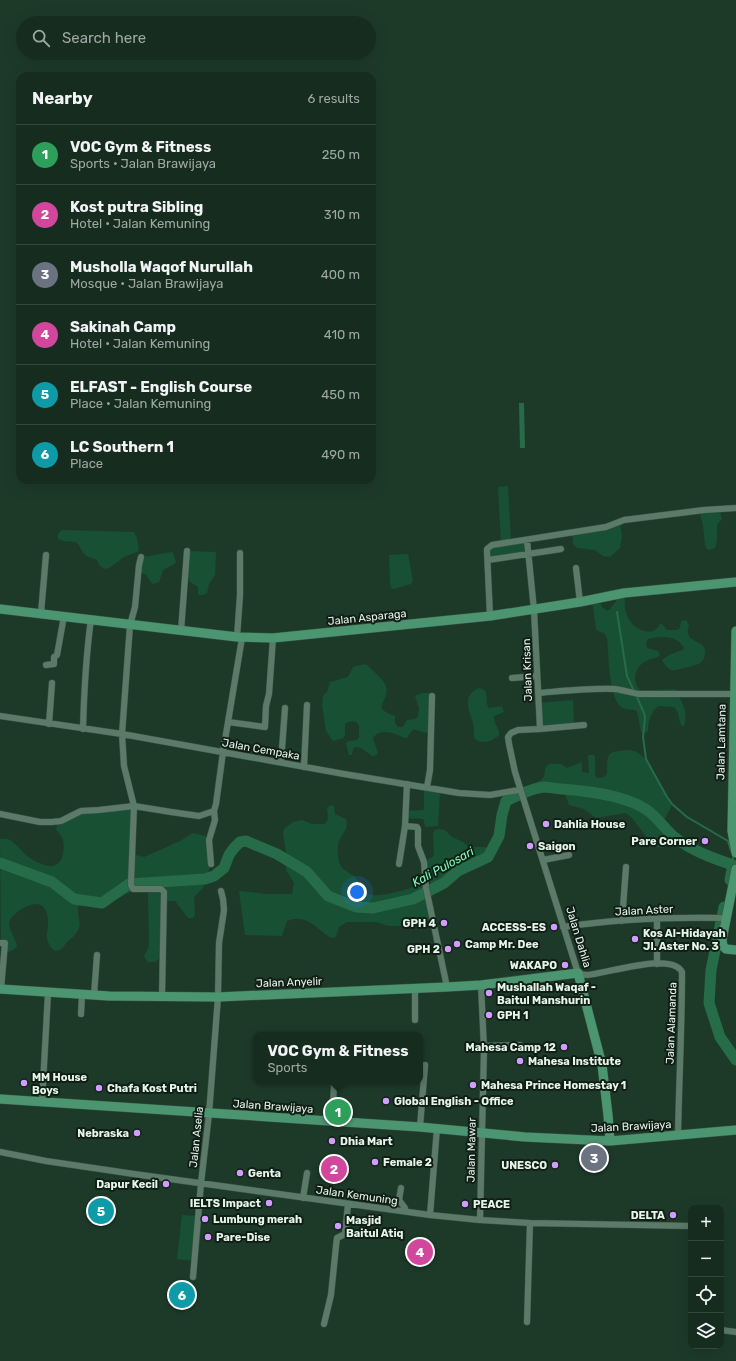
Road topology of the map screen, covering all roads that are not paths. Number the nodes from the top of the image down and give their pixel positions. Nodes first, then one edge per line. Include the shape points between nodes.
1 (736, 508) edge
2 (527, 540) junction
3 (561, 549) dead end
4 (187, 551) dead end
5 (240, 553) dead end
6 (528, 554) junction
7 (46, 555) dead end
8 (141, 557) dead end
9 (488, 560) junction
10 (576, 568) dead end
11 (736, 582) edge
12 (580, 602) junction
13 (0, 609) edge
14 (534, 610) junction
15 (41, 613) junction
16 (64, 616) junction
17 (490, 616) junction
18 (91, 620) junction
19 (130, 625) junction
20 (181, 631) junction
21 (736, 631) edge
22 (240, 637) junction
23 (273, 638) junction
24 (46, 665) dead end
25 (537, 676) junction
26 (512, 678) dead end
27 (52, 683) dead end
28 (538, 693) junction
29 (734, 694) junction
30 (432, 696) dead end
31 (307, 706) dead end
32 (285, 708) dead end
33 (0, 716) edge
34 (228, 722) junction
35 (49, 724) junction
36 (584, 724) dead end
37 (540, 728) junction
38 (83, 729) junction
39 (122, 734) junction
40 (223, 752) junction
41 (734, 758) edge
42 (281, 762) junction
43 (304, 767) junction
44 (407, 784) junction
45 (427, 787) junction
46 (521, 794) junction
47 (134, 806) junction
48 (214, 811) junction
49 (0, 814) edge
50 (405, 826) junction
51 (736, 851) edge
52 (569, 855) dead end
53 (543, 860) junction
54 (211, 864) dead end
55 (399, 864) dead end
56 (626, 867) dead end
57 (736, 870) edge
58 (221, 890) dead end
59 (721, 918) junction
60 (657, 919) junction
61 (622, 921) junction
62 (563, 927) junction
63 (0, 942) edge
64 (734, 950) edge
65 (97, 955) dead end
66 (657, 964) junction
67 (578, 973) junction
68 (481, 985) junction
69 (447, 987) junction
70 (0, 989) edge
71 (415, 989) junction
72 (48, 993) junction
73 (82, 994) junction
74 (94, 995) junction
75 (162, 997) junction
76 (218, 997) junction
77 (81, 1014) dead end
78 (414, 1020) dead end
79 (520, 1045) dead end
80 (484, 1046) junction
81 (425, 1064) dead end
82 (334, 1086) dead end
83 (0, 1099) edge
84 (42, 1102) junction
85 (209, 1114) junction
86 (332, 1122) junction
87 (420, 1127) junction
88 (437, 1128) junction
89 (736, 1130) edge
90 (481, 1133) junction
91 (678, 1136) junction
92 (610, 1141) junction
93 (0, 1152) edge
94 (307, 1173) dead end
95 (201, 1183) junction
96 (400, 1188) dead end
97 (303, 1198) junction
98 (348, 1204) junction
99 (405, 1211) junction
100 (430, 1215) junction
101 (480, 1220) junction
102 (530, 1223) junction
103 (688, 1226) edge
104 (193, 1276) dead end
105 (527, 1322) dead end
106 (324, 1324) dead end
107 (724, 1330) edge
108 (736, 1332) edge

1 - 2 street via 624,520 606,527
2 - 6 street, Jalan Krisan
2 - 9 street via 492,545 488,549
3 - 6 street
4 - 20 street
5 - 22 street
6 - 9 street
6 - 14 street, Jalan Krisan
7 - 15 street
8 - 19 street
9 - 17 street
10 - 12 street
11 - 12 street, Jalan Asparaga via 624,592
12 - 14 street, Jalan Asparaga
13 - 15 street, Jalan Asparaga
14 - 17 street, Jalan Asparaga
14 - 25 street, Jalan Krisan
15 - 16 street, Jalan Asparaga
16 - 18 street, Jalan Asparaga
16 - 24 street via 58,655 54,657 54,664
17 - 23 street, Jalan Asparaga
18 - 19 street, Jalan Asparaga
18 - 38 street via 86,654
19 - 20 street, Jalan Asparaga
19 - 39 street
20 - 22 street, Jalan Asparaga
21 - 29 street, Jalan Lamtana
22 - 23 street, Jalan Asparaga
22 - 34 street
23 - 34 street via 265,727
25 - 26 street
25 - 28 street, Jalan Krisan
27 - 35 street
28 - 29 street via 614,689 639,694
28 - 37 street, Jalan Krisan
29 - 41 street, Jalan Lamtana
30 - 45 street via 430,770
31 - 43 street
32 - 42 street
33 - 35 street, Jalan Cempaka
34 - 40 street
35 - 38 street, Jalan Cempaka
36 - 37 street
37 - 46 street via 518,730 508,737
38 - 39 street, Jalan Cempaka
39 - 40 street, Jalan Cempaka
39 - 47 street via 124,766
40 - 42 street, Jalan Cempaka
40 - 48 street
41 - 51 street, Jalan Lamtana via 732,832
42 - 43 street, Jalan Cempaka
43 - 44 street, Jalan Cempaka
44 - 45 street, Jalan Cempaka
44 - 50 street
45 - 46 street, Jalan Cempaka via 478,795
46 - 53 street, Jalan Dahlia
47 - 48 street via 199,816
47 - 49 street via 81,811 61,821 52,822
47 - 75 street via 131,883 133,889 157,888 164,892
48 - 54 street via 215,820 209,840
50 - 55 street
50 - 69 street via 418,829 418,846 424,862 426,888
52 - 53 street
53 - 62 street, Jalan Dahlia
56 - 61 street
57 - 59 street
58 - 76 street, Jalan Aselia via 224,910 219,944
59 - 60 street, Jalan Aster
59 - 64 street via 723,946
60 - 61 street, Jalan Aster
60 - 66 street
61 - 62 street, Jalan Aster
62 - 67 street, Jalan Dahlia
63 - 70 street via 5,943
65 - 74 street
66 - 67 street, Jalan Alamanda via 586,976
66 - 91 street, Jalan Alamanda via 676,966 682,972
67 - 68 street, Jalan Anyelir
67 - 92 street, Jalan Dahlia via 602,1065
68 - 69 street, Jalan Anyelir
68 - 80 street, Jalan Mawar
69 - 71 street, Jalan Anyelir
70 - 72 street, Jalan Anyelir
71 - 76 street, Jalan Anyelir
71 - 78 street
72 - 73 street, Jalan Anyelir
72 - 84 street
73 - 74 street, Jalan Anyelir
73 - 77 street
74 - 75 street, Jalan Anyelir
75 - 76 street, Jalan Anyelir
76 - 85 street, Jalan Aselia
79 - 80 street
80 - 90 street, Jalan Mawar
81 - 87 street
82 - 86 street
83 - 84 street, Jalan Brawijaya
84 - 85 street, Jalan Brawijaya
85 - 86 street, Jalan Brawijaya
85 - 95 street, Jalan Aselia
86 - 87 street, Jalan Brawijaya
87 - 88 street, Jalan Brawijaya
88 - 90 street, Jalan Brawijaya
88 - 100 street
89 - 91 street, Jalan Brawijaya
90 - 92 street, Jalan Brawijaya
90 - 101 street, Jalan Mawar
91 - 92 street, Jalan Brawijaya
93 - 95 street, Jalan Kemuning
94 - 97 street
95 - 97 street, Jalan Kemuning
95 - 104 street, Jalan Aselia
96 - 99 street via 399,1200
97 - 98 street, Jalan Kemuning
98 - 99 street, Jalan Kemuning
98 - 106 street via 345,1234 337,1238 331,1295
99 - 100 street, Jalan Kemuning
100 - 101 street, Jalan Kemuning
101 - 102 street, Jalan Kemuning
102 - 103 street, Jalan Kemuning
102 - 105 street
107 - 108 street

